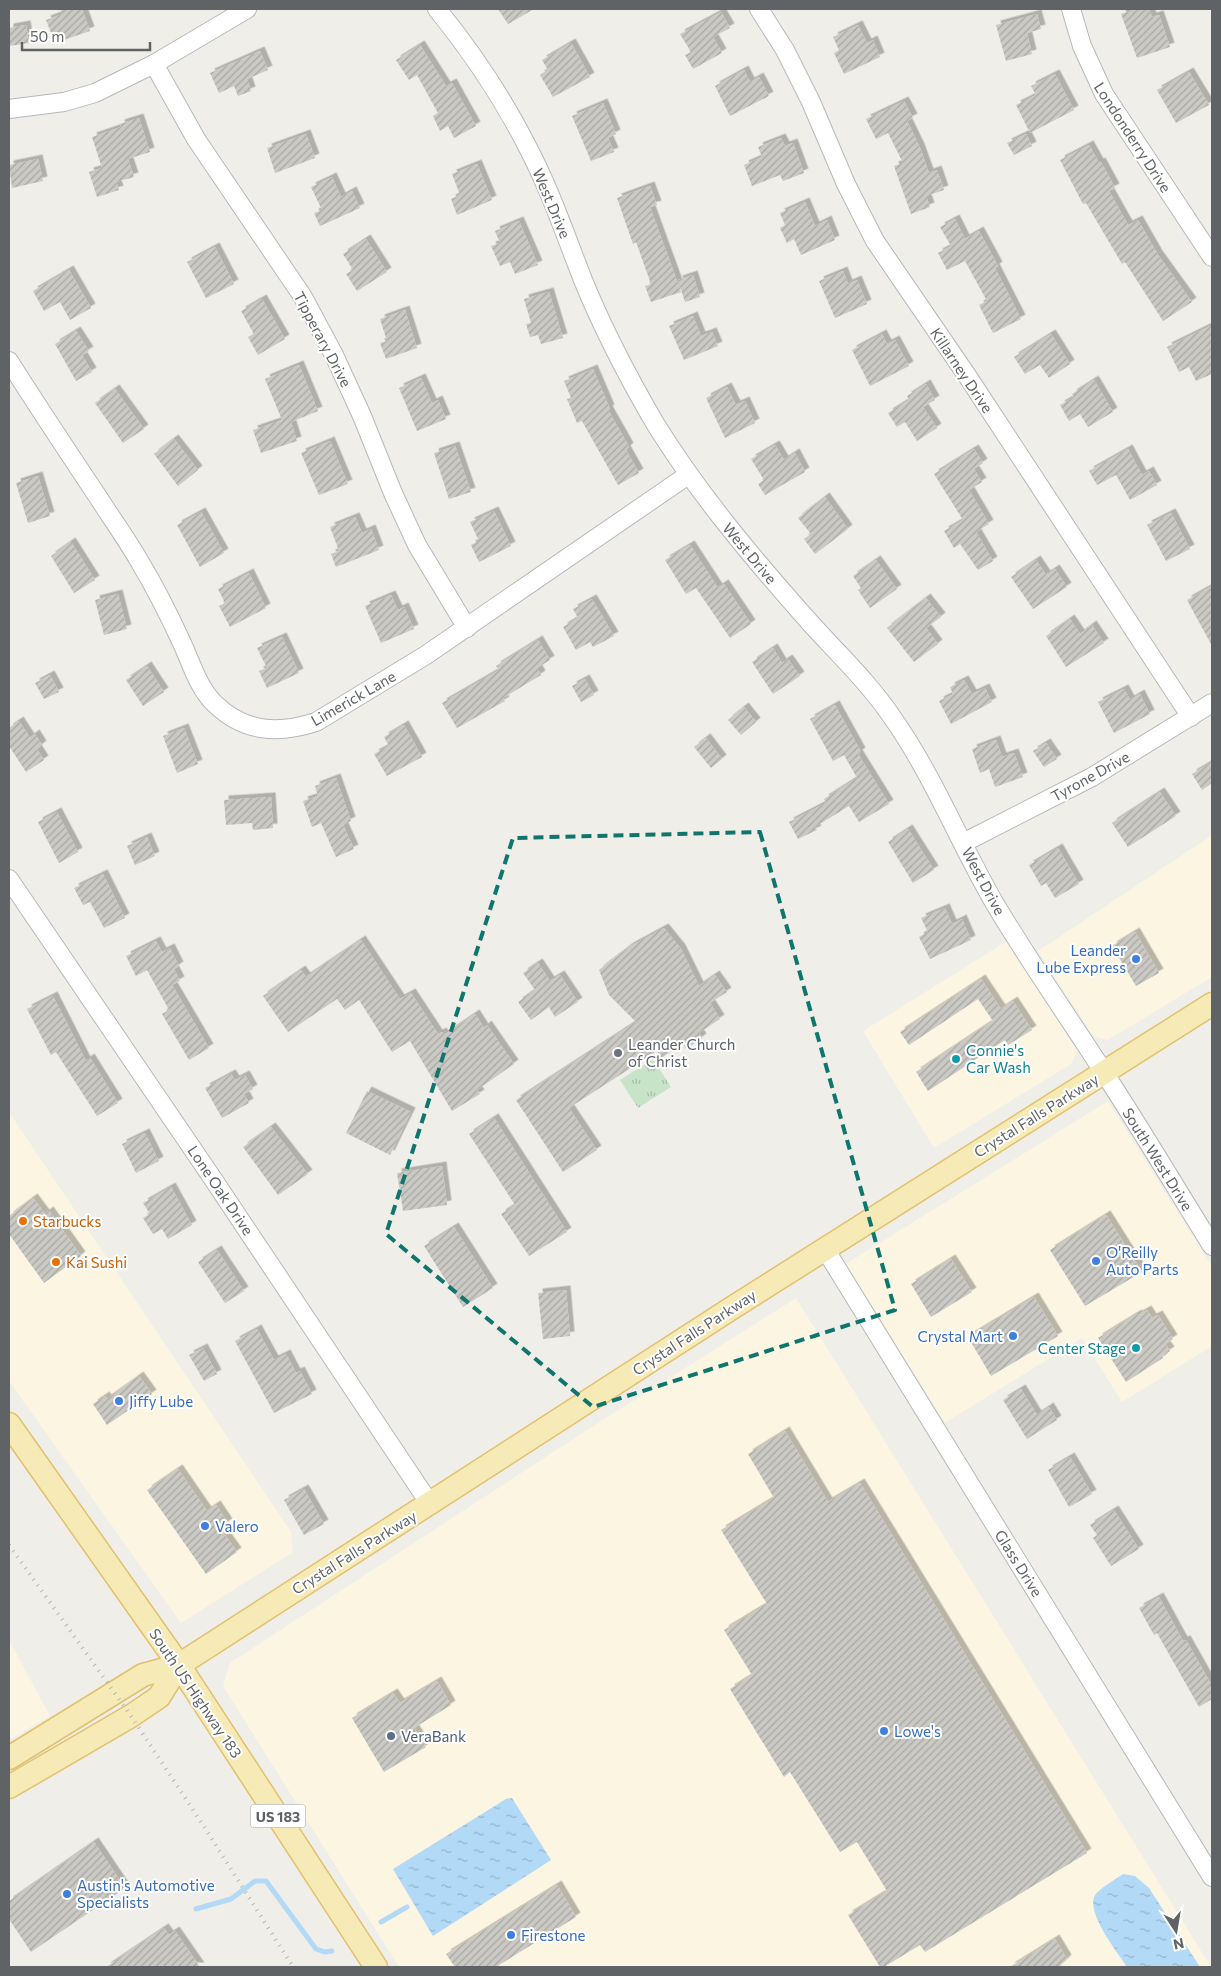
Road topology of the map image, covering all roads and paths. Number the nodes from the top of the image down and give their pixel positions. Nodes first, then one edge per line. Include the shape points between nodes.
1 (247, 9) edge
2 (437, 9) edge
3 (759, 9) edge
4 (1071, 9) edge
5 (154, 64) junction
6 (9, 109) edge
7 (1212, 257) edge
8 (9, 361) edge
9 (688, 475) junction
10 (466, 628) junction
11 (1212, 703) edge
12 (1191, 716) junction
13 (963, 843) junction
14 (9, 879) edge
15 (1212, 1004) edge
16 (1104, 1072) junction
17 (1212, 1246) edge
18 (825, 1249) junction
19 (9, 1424) edge
20 (430, 1504) junction
21 (179, 1665) junction
22 (9, 1758) edge
23 (9, 1787) edge
24 (1212, 1877) edge
25 (376, 1967) edge

1 - 5 street
2 - 9 street, West Drive via 464,41 498,92 528,146 585,285 619,357
3 - 12 street, Killarney Drive via 807,93 846,184 875,241
4 - 7 street, Londonderry Drive via 1082,46 1104,94
5 - 6 street via 94,93 64,102
5 - 10 street, Tipperary Drive via 196,139 302,297 338,364 417,545
8 - 10 street, Limerick Lane via 141,563 167,610 202,687 214,704 231,717 262,729 283,730 316,722
9 - 10 street, Limerick Lane
9 - 13 street, West Drive via 723,522 890,712 925,768
11 - 12 street, Tyrone Drive
12 - 13 street, Tyrone Drive via 1092,777
13 - 16 street, West Drive via 1011,930
14 - 20 street, Lone Oak Drive
15 - 16 main road, Crystal Falls Parkway
16 - 17 street, South West Drive
16 - 18 main road, Crystal Falls Parkway
18 - 20 main road, Crystal Falls Parkway
18 - 24 street, Glass Drive
19 - 21 main road, South US Highway 183 / US 183
20 - 21 main road, Crystal Falls Parkway
21 - 22 main road via 143,1675
21 - 23 main road via 159,1697
21 - 25 main road, South US Highway 183 / US 183

